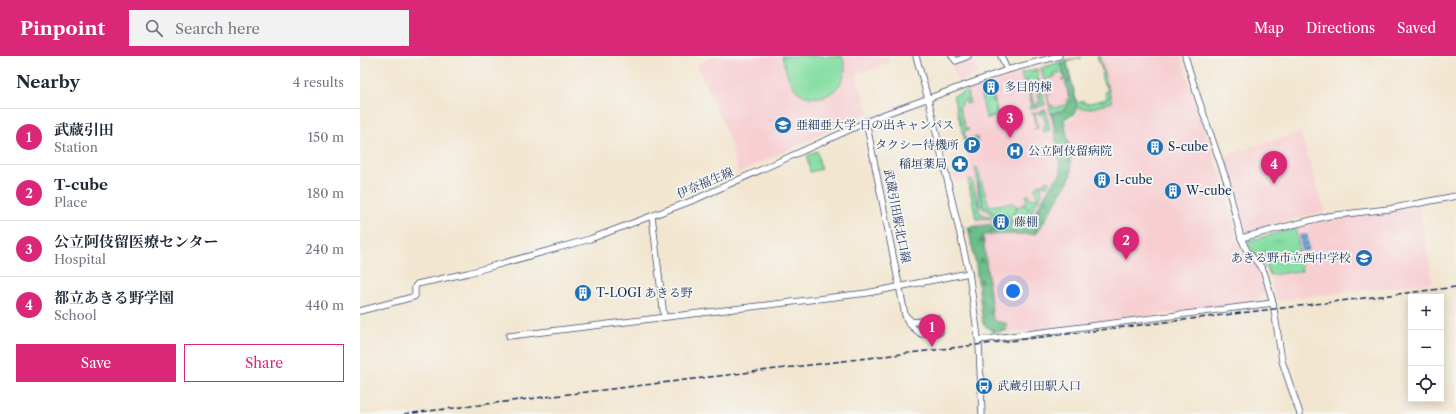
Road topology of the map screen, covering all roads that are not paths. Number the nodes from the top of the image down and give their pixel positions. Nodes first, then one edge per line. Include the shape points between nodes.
1 (916, 56) edge
2 (952, 56) edge
3 (968, 56) edge
4 (1001, 56) edge
5 (1059, 56) edge
6 (1185, 56) edge
7 (1007, 70) junction
8 (927, 99) junction
9 (866, 122) junction
10 (1456, 196) edge
11 (652, 216) junction
12 (1241, 238) junction
13 (969, 273) junction
14 (900, 286) junction
15 (1273, 302) junction
16 (360, 311) edge
17 (905, 315) junction
18 (664, 318) junction
19 (509, 336) dead end
20 (979, 340) junction
21 (982, 414) edge
22 (1300, 414) edge

1 - 8 street
2 - 3 street via 956,60
4 - 7 street
5 - 7 street, 伊奈福生線
6 - 12 street via 1227,182
7 - 8 street, 伊奈福生線
8 - 9 street, 伊奈福生線
8 - 13 street
9 - 11 street, 伊奈福生線 via 732,184
9 - 14 street, 武蔵引田駅北口線
10 - 12 street via 1389,209 1328,216
11 - 16 street, 伊奈福生線 via 590,239 462,275 417,284 413,297
11 - 18 street
12 - 15 street via 1247,251 1264,271
13 - 14 street
13 - 20 street
14 - 17 street, 武蔵引田駅北口線
14 - 18 street via 867,293
15 - 20 street
15 - 22 street via 1282,361
17 - 17 street via 914,322 937,318 940,332 921,334 908,323
18 - 19 street
20 - 21 street

